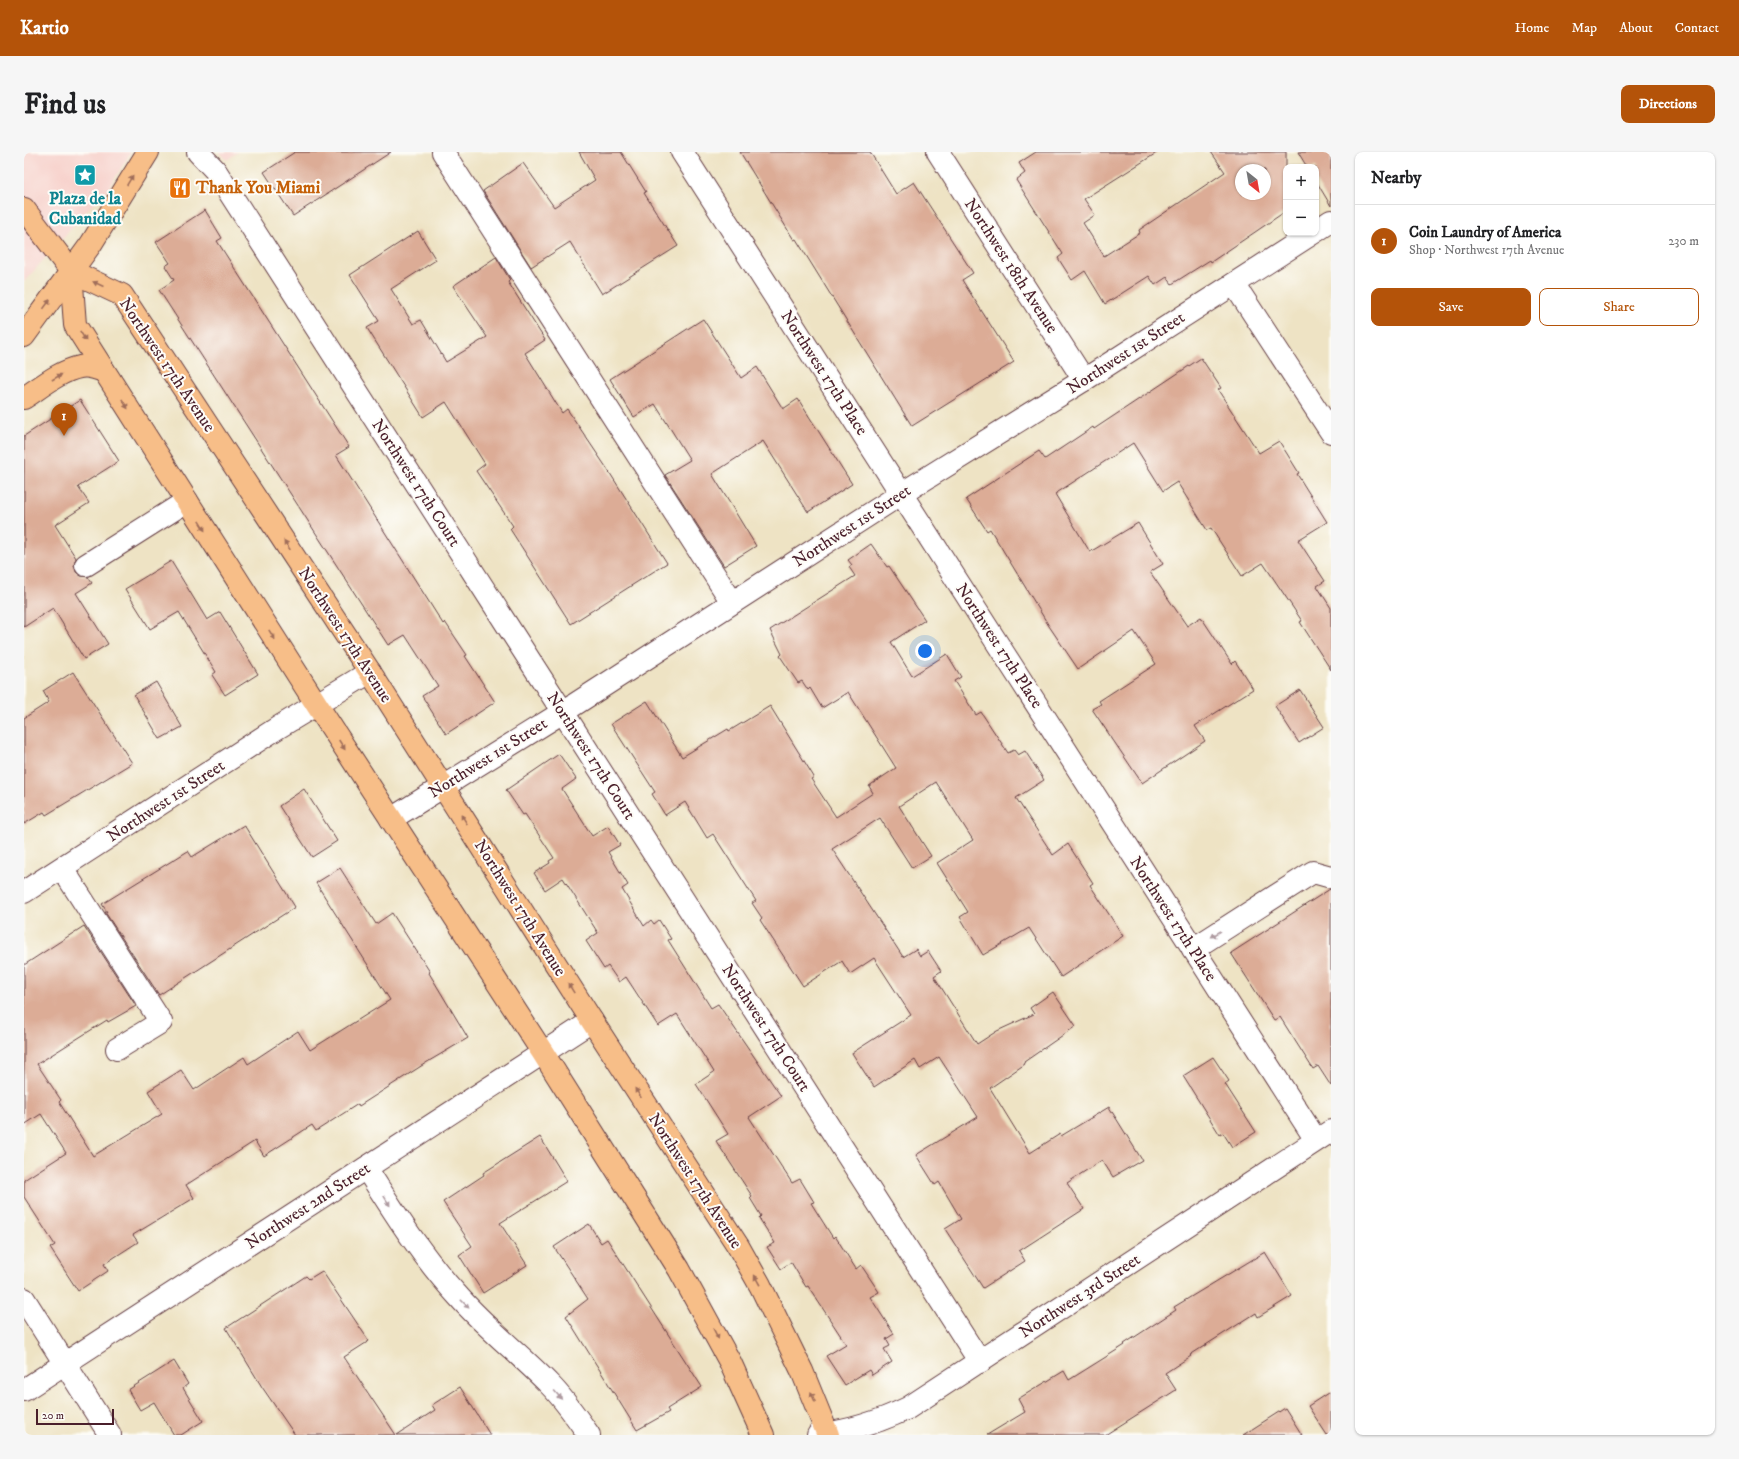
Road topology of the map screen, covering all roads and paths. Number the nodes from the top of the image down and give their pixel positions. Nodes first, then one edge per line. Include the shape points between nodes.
1 (148, 152) edge
2 (198, 152) edge
3 (443, 152) edge
4 (682, 152) edge
5 (945, 154) edge
6 (27, 218) edge
7 (1331, 222) edge
8 (1319, 229) edge
9 (1308, 236) edge
10 (70, 272) junction
11 (1234, 284) junction
12 (24, 336) edge
13 (104, 371) junction
14 (1084, 380) junction
15 (24, 398) edge
16 (1331, 432) edge
17 (901, 494) junction
18 (187, 501) junction
19 (86, 564) dead end
20 (732, 602) junction
21 (370, 672) junction
22 (317, 705) junction
23 (563, 712) junction
24 (442, 786) junction
25 (391, 819) junction
26 (62, 868) junction
27 (1331, 877) edge
28 (24, 892) edge
29 (1193, 949) junction
30 (592, 1021) junction
31 (118, 1049) dead end
32 (543, 1053) junction
33 (1324, 1135) edge
34 (366, 1168) junction
35 (24, 1299) edge
36 (980, 1362) junction
37 (65, 1364) junction
38 (24, 1390) edge
39 (110, 1435) edge
40 (589, 1435) edge
41 (763, 1435) edge
42 (825, 1435) edge

10 -> 1 main road via 112,212
2 - 23 street, Northwest 17th Court via 215,170
3 - 20 street
4 - 17 street, Northwest 17th Place
5 - 14 street, Northwest 18th Avenue
6 - 10 main road
7 - 8 street
9 - 11 street, Northwest 1st Street
12 -> 10 main road
10 -> 13 main road via 76,325
21 -> 10 main road, Northwest 17th Avenue via 122,295
11 - 14 street, Northwest 1st Street
11 - 16 street
15 -> 13 main road via 68,371 80,367 93,367
13 -> 18 main road
14 - 17 street, Northwest 1st Street
17 - 20 street, Northwest 1st Street
17 - 29 street, Northwest 17th Place
18 - 19 street
18 -> 22 main road
20 - 23 street, Northwest 1st Street
21 - 22 street, Northwest 1st Street
21 - 24 main road, Northwest 17th Avenue
22 -> 25 main road
22 - 26 street, Northwest 1st Street
23 - 24 street, Northwest 1st Street
23 - 36 street, Northwest 17th Court
24 - 25 street, Northwest 1st Street
30 -> 24 main road, Northwest 17th Avenue
25 - 32 main road
26 - 28 street, Northwest 1st Street
26 - 31 street via 161,1022
27 -> 29 street via 1313,872
29 - 33 street, Northwest 17th Place
30 - 32 street, Northwest 2nd Street
42 -> 30 main road, Northwest 17th Avenue via 802,1371 760,1285 738,1246
32 - 34 street, Northwest 2nd Street
32 -> 41 main road via 698,1300
33 - 36 street, Northwest 3rd Street
34 - 37 street, Northwest 2nd Street
34 -> 40 street via 399,1221 457,1296 550,1385
35 - 37 street
36 - 42 street, Northwest 3rd Street via 908,1408 886,1419
37 - 38 street, Northwest 2nd Street
37 - 39 street

